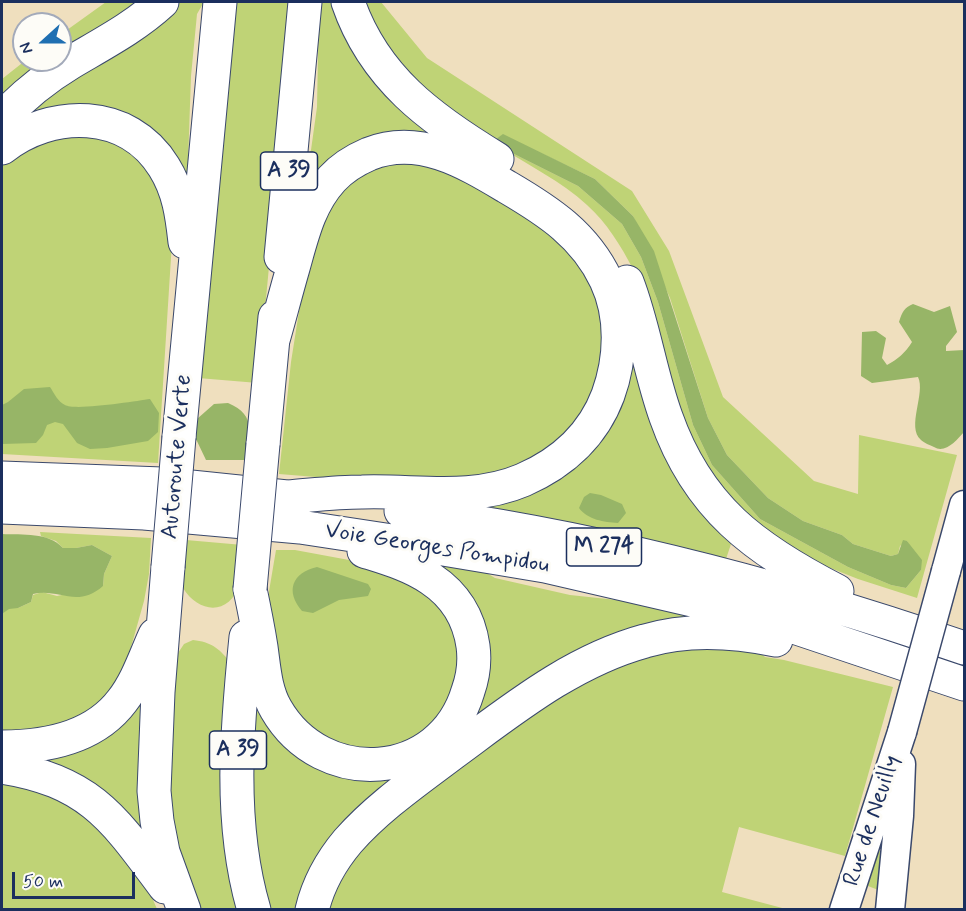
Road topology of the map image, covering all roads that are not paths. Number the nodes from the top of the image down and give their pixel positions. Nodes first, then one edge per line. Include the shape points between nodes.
1 (162, 2) edge
2 (220, 2) edge
3 (305, 2) edge
4 (348, 2) edge
5 (2, 118) edge
6 (2, 148) edge
7 (192, 308) junction
8 (273, 340) junction
9 (2, 471) edge
10 (17, 478) edge
11 (288, 497) junction
12 (964, 506) edge
13 (2, 507) edge
14 (300, 527) junction
15 (250, 589) junction
16 (165, 612) junction
17 (913, 630) junction
18 (964, 648) edge
19 (915, 666) junction
20 (964, 684) edge
21 (902, 732) junction
22 (2, 747) edge
23 (2, 767) edge
24 (847, 901) edge
25 (183, 909) edge
26 (254, 909) edge
27 (312, 909) edge
28 (890, 909) edge

1 - 5 highway via 139,22 40,83
2 - 7 highway, Autoroute Verte
3 - 8 highway, A 39
4 - 17 highway via 370,49 409,97 447,128 569,204 606,240 632,296 673,436 691,472 717,507 750,539 786,564
6 - 7 highway via 31,130 86,119 111,124 144,143 164,166 178,197
7 - 16 highway, Autoroute Verte, bridge
8 - 11 highway via 306,222 324,189 361,158 413,147 438,152 480,171 569,228 590,251 607,282 618,333 615,372 603,408 574,448 538,473 507,486 468,493 363,492
8 - 15 highway, A 39, bridge
9 - 10 highway, Voie Georges Pompidou
10 - 11 highway, Voie Georges Pompidou / M 274 via 162,484
11 - 17 highway, Voie Georges Pompidou / M 274 via 447,517 561,538 781,589
12 - 21 main road, bridge
13 - 14 highway, Voie Georges Pompidou / M 274 via 144,513
14 - 15 highway via 415,570 454,599 467,622 474,652 471,682 462,709 444,733 423,750 384,765 345,763 320,753 294,733 270,696
14 - 19 highway, Voie Georges Pompidou / M 274 via 534,564 638,586 761,616
15 - 26 highway, A 39 via 237,777 243,860
16 - 22 highway via 130,688 104,720 46,744
16 - 25 highway, Autoroute Verte via 154,791 163,852
17 - 18 highway, Voie Georges Pompidou / M 274
19 - 20 highway, Voie Georges Pompidou / M 274
19 - 27 highway via 746,634 694,632 623,648 545,687 380,810 346,843 316,894
21 - 24 main road, Rue de Neuilly
21 - 28 main road
23 - 25 highway via 54,780 105,812
24 - 28 main road

